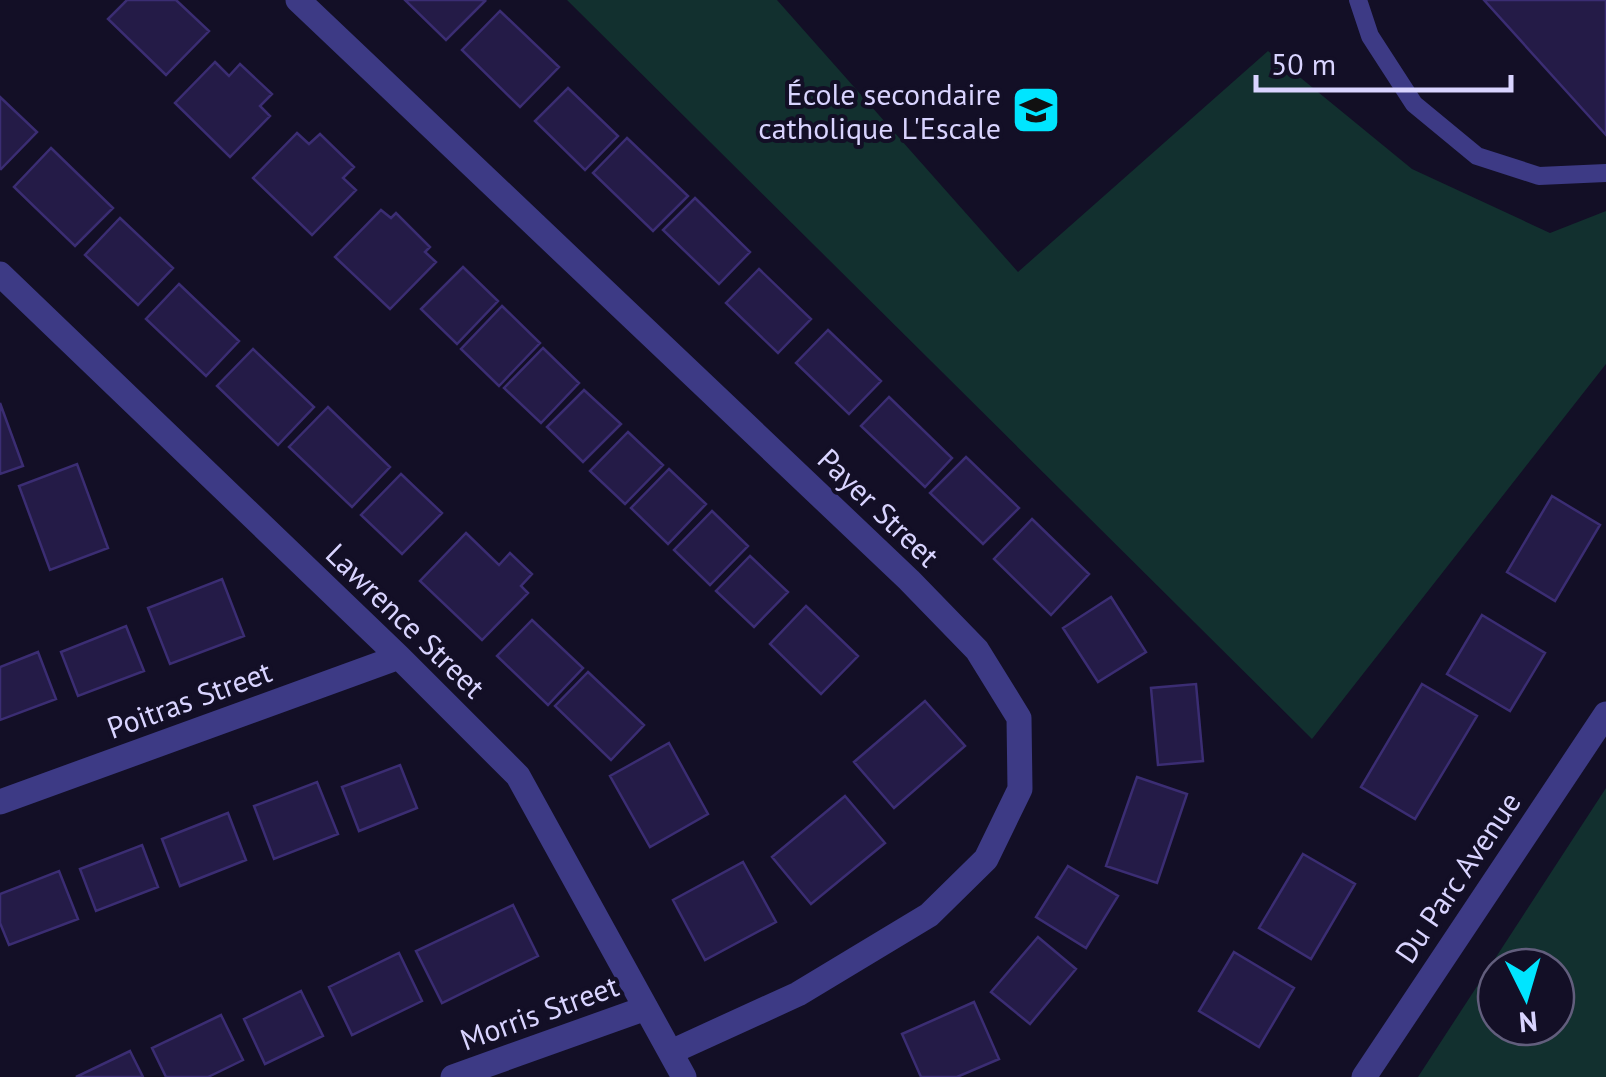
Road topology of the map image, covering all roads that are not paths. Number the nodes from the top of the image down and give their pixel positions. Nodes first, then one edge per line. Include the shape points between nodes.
1 (298, 0) edge
2 (1358, 0) edge
3 (1606, 172) edge
4 (0, 274) edge
5 (400, 657) junction
6 (1606, 714) edge
7 (0, 802) edge
8 (646, 1008) junction
9 (671, 1052) junction
10 (454, 1077) edge
11 (684, 1077) edge
12 (1364, 1077) edge

1 - 9 street, Payer Street via 909,580 977,650 1019,718 1020,789 986,859 929,916 798,994
2 - 3 lane via 1370,36 1414,104 1477,156 1539,176
4 - 5 street, Lawrence Street
5 - 7 street, Poitras Street
5 - 8 street, Lawrence Street via 518,776
6 - 12 street, Du Parc Avenue
8 - 9 street, Lawrence Street
8 - 10 street, Morris Street
9 - 11 street, Lawrence Street

